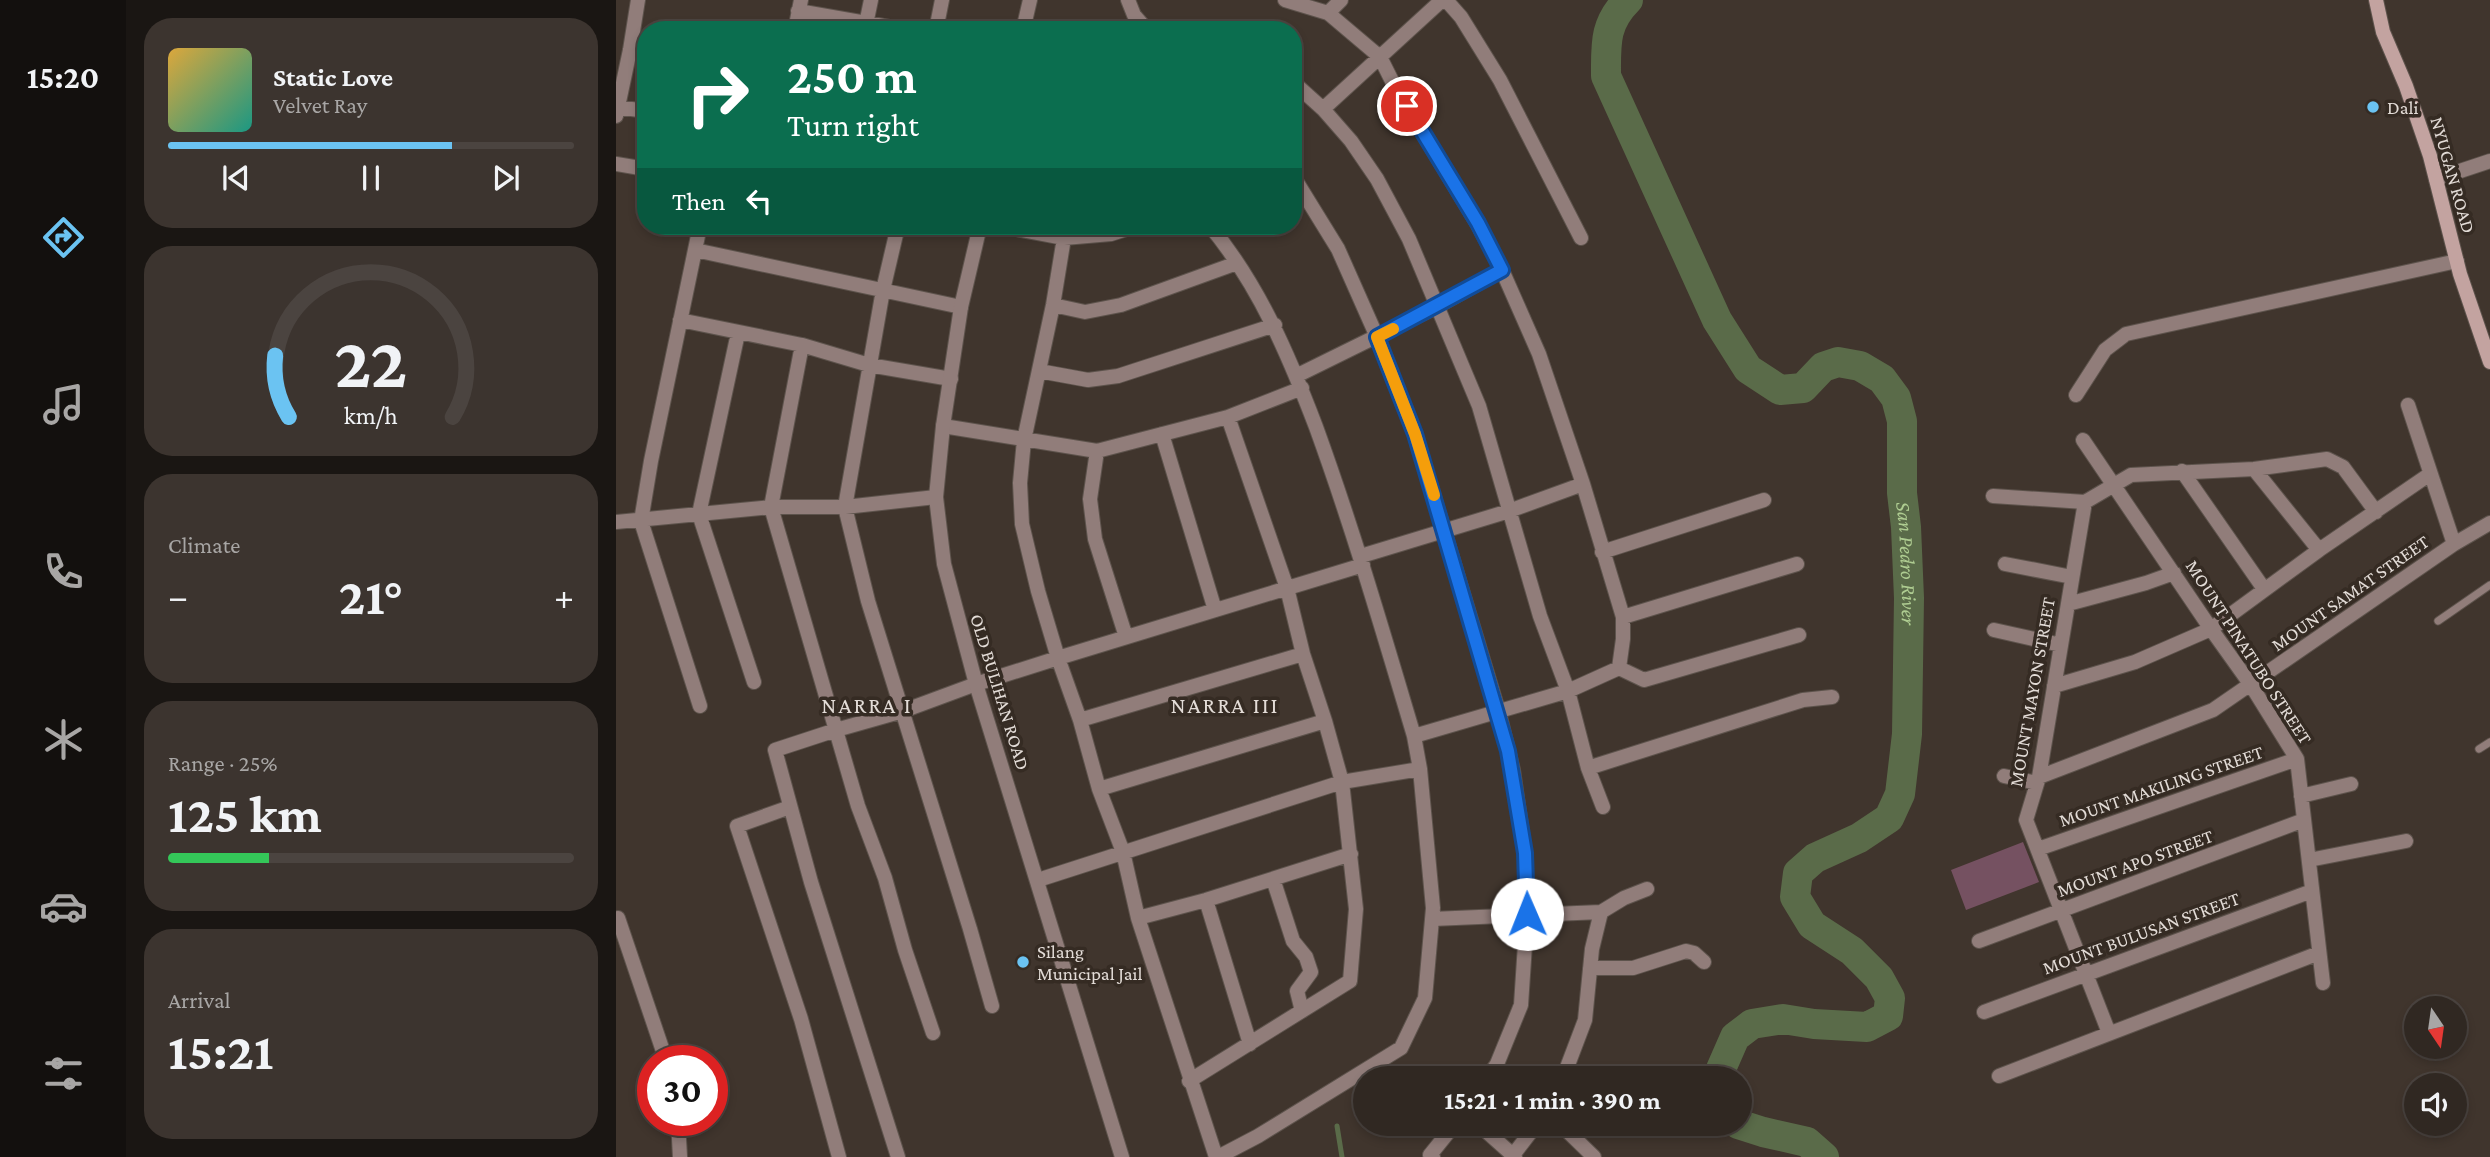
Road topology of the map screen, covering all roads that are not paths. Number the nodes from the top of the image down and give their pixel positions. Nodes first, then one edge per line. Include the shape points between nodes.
1 (638, 0) edge
2 (871, 0) edge
3 (942, 0) edge
4 (1030, 0) edge
5 (1128, 0) edge
6 (1285, 0) edge
7 (1341, 0) edge
8 (1444, 0) edge
9 (2376, 0) edge
10 (800, 6) edge
11 (1328, 13) junction
12 (849, 21) edge
13 (866, 21) edge
14 (938, 21) edge
15 (1025, 21) edge
16 (1139, 21) edge
17 (630, 50) junction
18 (637, 51) edge
19 (1380, 57) junction
20 (1302, 90) edge
21 (1324, 109) junction
22 (617, 111) edge
23 (637, 111) edge
24 (2490, 161) edge
25 (616, 164) edge
26 (637, 168) edge
27 (2436, 179) junction
28 (1302, 191) edge
29 (698, 235) edge
30 (896, 235) edge
31 (978, 235) edge
32 (1048, 235) edge
33 (1099, 235) edge
34 (1217, 235) edge
35 (1064, 238) junction
36 (1581, 238) dead end
37 (695, 250) junction
38 (2457, 261) junction
39 (1237, 263) junction
40 (1502, 270) junction
41 (883, 290) junction
42 (1053, 305) junction
43 (961, 307) junction
44 (1436, 307) junction
45 (680, 320) junction
46 (1275, 326) junction
47 (738, 333) junction
48 (1377, 337) junction
49 (802, 345) junction
50 (2490, 361) edge
51 (869, 365) junction
52 (1039, 371) junction
53 (951, 379) junction
54 (1299, 382) junction
55 (2076, 395) dead end
56 (2408, 405) dead end
57 (1228, 417) junction
58 (943, 426) junction
59 (1162, 434) junction
60 (1024, 440) junction
61 (2083, 440) dead end
62 (1097, 451) junction
63 (2254, 469) junction
64 (2182, 471) junction
65 (2430, 474) junction
66 (1583, 484) junction
67 (2114, 485) junction
68 (1993, 496) dead end
69 (936, 497) junction
70 (1764, 500) dead end
71 (2085, 502) junction
72 (845, 507) junction
73 (771, 508) junction
74 (1509, 511) junction
75 (2376, 512) junction
76 (699, 514) junction
77 (641, 521) junction
78 (616, 522) edge
79 (2490, 523) edge
80 (1445, 531) junction
81 (2454, 544) junction
82 (2319, 550) junction
83 (1602, 552) junction
84 (1362, 561) junction
85 (1797, 564) dead end
86 (2005, 564) dead end
87 (2174, 573) junction
88 (2072, 577) junction
89 (2490, 585) edge
90 (1287, 588) junction
91 (2263, 589) junction
92 (2068, 604) junction
93 (1215, 610) junction
94 (1623, 617) junction
95 (2438, 621) dead end
96 (2211, 629) junction
97 (1994, 630) dead end
98 (1799, 635) dead end
99 (1126, 637) junction
100 (2061, 645) junction
101 (1303, 654) junction
102 (1058, 658) junction
103 (1619, 668) junction
104 (754, 682) dead end
105 (976, 684) junction
106 (2251, 685) junction
107 (2054, 686) junction
108 (1568, 691) junction
109 (1832, 697) dead end
110 (700, 706) dead end
111 (903, 712) junction
112 (1499, 713) junction
113 (1080, 720) junction
114 (1325, 721) junction
115 (836, 730) junction
116 (1414, 736) junction
117 (2490, 742) edge
118 (2479, 750) dead end
119 (2297, 759) junction
120 (1588, 768) junction
121 (1420, 769) junction
122 (2004, 776) dead end
123 (2038, 780) junction
124 (1342, 782) junction
125 (2351, 784) dead end
126 (1100, 789) junction
127 (2301, 796) junction
128 (790, 807) junction
129 (1603, 807) dead end
130 (2304, 820) junction
131 (2406, 841) dead end
132 (2038, 849) junction
133 (1123, 852) junction
134 (1351, 854) junction
135 (2309, 860) junction
136 (1273, 879) junction
137 (1038, 880) junction
138 (1647, 888) dead end
139 (2312, 891) junction
140 (1206, 900) junction
141 (2061, 911) junction
142 (1601, 912) junction
143 (1527, 914) junction
144 (618, 918) dead end
145 (1138, 918) junction
146 (1433, 919) junction
147 (1979, 941) dead end
148 (2319, 953) junction
149 (1704, 962) dead end
150 (1590, 968) junction
151 (2086, 973) junction
152 (2323, 984) dead end
153 (992, 1006) dead end
154 (1302, 1011) junction
155 (1984, 1012) dead end
156 (933, 1033) dead end
157 (2109, 1033) junction
158 (1250, 1044) junction
159 (661, 1045) edge
160 (1496, 1066) edge
161 (1568, 1066) edge
162 (1999, 1076) dead end
163 (1189, 1081) junction
164 (679, 1136) edge
165 (1445, 1136) edge
166 (1492, 1136) edge
167 (1528, 1136) edge
168 (1572, 1136) edge
169 (1514, 1156) edge
170 (680, 1157) edge
171 (839, 1157) edge
172 (898, 1157) edge
173 (1122, 1157) edge
174 (1217, 1157) edge
175 (1433, 1157) edge
176 (1594, 1157) edge

1 - 17 street
2 - 13 street
3 - 14 street
4 - 15 street
5 - 16 street
6 - 11 street
7 - 11 street
8 - 19 street
8 - 36 street via 1461,17 1500,80
9 - 27 main road, NYUGAN ROAD via 2383,32
10 - 12 street
11 - 19 street
17 - 18 street
17 - 22 street
19 - 21 street
19 - 40 street
20 - 21 street
21 - 44 street via 1377,179 1409,239
22 - 23 street
24 - 27 street
25 - 26 street
27 - 38 main road, NYUGAN ROAD
28 - 48 street via 1338,249
29 - 37 street
30 - 41 street
31 - 43 street, OLD BULIHAN ROAD
32 - 35 street
33 - 35 street
34 - 39 street
35 - 42 street
37 - 41 street
37 - 45 street
38 - 50 main road, NYUGAN ROAD
38 - 55 street via 2126,334 2105,350
39 - 42 street via 1121,305 1085,312
39 - 46 street
40 - 44 street
40 - 66 street via 1539,354
41 - 43 street
41 - 51 street
42 - 52 street
43 - 53 street, OLD BULIHAN ROAD
44 - 48 street
44 - 74 street via 1479,406
45 - 47 street
45 - 77 street
46 - 52 street via 1118,376 1088,380
46 - 54 street
47 - 49 street
47 - 76 street
48 - 54 street
48 - 80 street via 1415,434
49 - 51 street
49 - 73 street
51 - 53 street
51 - 72 street
52 - 60 street
53 - 58 street, OLD BULIHAN ROAD
54 - 57 street
54 - 84 street
56 - 65 street
57 - 59 street
57 - 90 street
58 - 60 street
58 - 69 street, OLD BULIHAN ROAD
59 - 62 street
59 - 93 street
60 - 62 street
60 - 102 street via 1022,524
61 - 67 street, MOUNT PINATUBO STREET
62 - 99 street via 1090,499 1095,540
63 - 64 street
63 - 75 street via 2327,459 2343,467
63 - 82 street
64 - 67 street via 2131,475
64 - 91 street
65 - 75 street
65 - 81 street
66 - 74 street
66 - 83 street
67 - 71 street
67 - 87 street, MOUNT PINATUBO STREET
68 - 71 street
69 - 72 street
69 - 105 street, OLD BULIHAN ROAD via 944,564
70 - 83 street
71 - 88 street, MOUNT MAYON STREET
72 - 73 street
72 - 111 street
73 - 76 street
73 - 115 street
74 - 80 street
74 - 108 street
75 - 82 street
76 - 77 street
76 - 104 street
77 - 78 street
77 - 110 street
79 - 81 street, MOUNT SAMAT STREET
80 - 84 street
80 - 112 street
81 - 106 street, MOUNT SAMAT STREET
82 - 91 street
83 - 94 street
84 - 90 street
84 - 116 street
85 - 94 street
86 - 88 street
87 - 92 street
87 - 96 street, MOUNT PINATUBO STREET
88 - 92 street, MOUNT MAYON STREET
89 - 95 lane
90 - 93 street
90 - 101 street
91 - 96 street
92 - 100 street, MOUNT MAYON STREET
93 - 99 street
94 - 103 street
96 - 106 street, MOUNT PINATUBO STREET
96 - 107 street via 2135,662
97 - 100 street
98 - 103 street via 1644,680
99 - 102 street
100 - 107 street, MOUNT MAYON STREET
101 - 113 street
101 - 114 street
102 - 105 street
102 - 113 street
103 - 108 street
105 - 111 street
105 - 137 street, OLD BULIHAN ROAD
106 - 119 street, MOUNT PINATUBO STREET
106 - 123 street, MOUNT SAMAT STREET via 2213,710
107 - 123 street, MOUNT MAYON STREET
108 - 112 street
108 - 120 street
109 - 120 street via 1803,700
111 - 115 street
111 - 153 street
112 - 116 street
112 - 143 street via 1525,853
113 - 126 street
114 - 124 street
114 - 126 street
115 - 128 street via 775,750
115 - 156 street
116 - 121 street
117 - 118 lane
119 - 127 street, MOUNT PINATUBO STREET
119 - 132 street, MOUNT MAKILING STREET
120 - 129 street
121 - 124 street
121 - 146 street
122 - 123 street
123 - 132 street, MOUNT MAYON STREET via 2026,820
124 - 133 street
124 - 134 street
125 - 127 street
126 - 133 street
127 - 130 street, MOUNT PINATUBO STREET
128 - 171 street via 737,826 802,1020
128 - 172 street
130 - 135 street, MOUNT PINATUBO STREET
130 - 141 street, MOUNT APO STREET
131 - 135 street
132 - 141 street, MOUNT MAYON STREET
133 - 137 street
133 - 145 street
134 - 136 street
134 - 154 street via 1356,909 1350,981
135 - 139 street, MOUNT PINATUBO STREET
136 - 140 street
136 - 154 street via 1293,941 1310,964 1311,972 1297,991
137 - 173 street, OLD BULIHAN ROAD
138 - 142 street
139 - 148 street, MOUNT PINATUBO STREET
139 - 151 street, MOUNT BULUSAN STREET
140 - 145 street
140 - 158 street
141 - 147 street, MOUNT APO STREET
141 - 151 street, MOUNT MAYON STREET
142 - 143 street
142 - 150 street
143 - 146 street
143 - 160 street via 1521,1005
144 - 159 street
145 - 163 street
146 - 174 street via 1425,998 1401,1048
148 - 152 street, MOUNT PINATUBO STREET
148 - 157 street
149 - 150 street via 1686,951 1633,968
150 - 161 street via 1585,1020
151 - 155 street, MOUNT BULUSAN STREET
151 - 157 street, MOUNT MAYON STREET
154 - 158 street
157 - 162 street
158 - 163 street
163 - 174 street
164 - 170 street
165 - 175 street via 1430,1155
166 - 169 street
167 - 169 street
168 - 176 street

